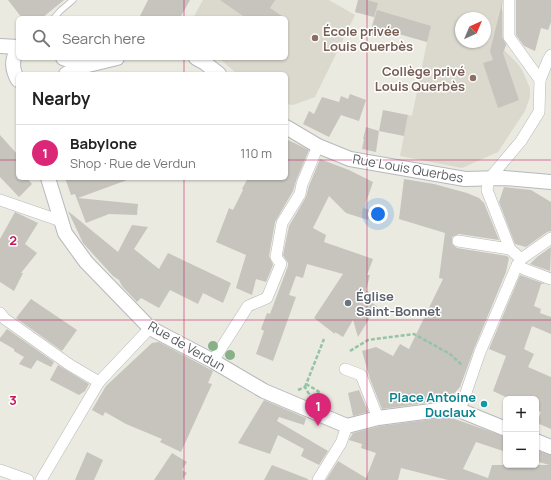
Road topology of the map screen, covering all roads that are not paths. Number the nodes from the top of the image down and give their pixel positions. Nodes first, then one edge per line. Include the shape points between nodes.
1 (73, 0) edge
2 (509, 0) edge
3 (60, 11) junction
4 (56, 16) edge
5 (59, 16) edge
6 (0, 46) edge
7 (16, 47) edge
8 (16, 54) edge
9 (551, 55) edge
10 (60, 60) edge
11 (68, 60) edge
12 (109, 60) edge
13 (200, 60) edge
14 (0, 62) edge
15 (84, 66) junction
16 (59, 72) edge
17 (70, 72) edge
18 (216, 72) edge
19 (16, 77) edge
20 (540, 80) junction
21 (288, 127) edge
22 (318, 146) junction
23 (489, 179) junction
24 (49, 180) edge
25 (551, 182) edge
26 (0, 200) edge
27 (61, 221) junction
28 (551, 238) edge
29 (458, 241) dead end
30 (510, 249) junction
31 (519, 262) junction
32 (551, 279) edge
33 (0, 314) edge
34 (150, 328) junction
35 (214, 361) junction
36 (345, 369) dead end
37 (99, 382) junction
38 (460, 410) junction
39 (378, 418) junction
40 (347, 426) junction
41 (503, 428) edge
42 (539, 442) edge
43 (551, 447) edge
44 (0, 470) edge
45 (28, 480) edge
46 (41, 480) edge
47 (319, 480) edge

1 - 3 lane
2 - 20 street via 510,37
3 - 4 lane
3 - 5 lane
6 - 7 street
8 - 19 street via 13,60
9 - 20 street
10 - 16 street
11 - 15 street
12 - 15 street
13 - 18 street
14 - 19 street
15 - 17 street
20 - 23 street via 539,112 521,141
21 - 22 street, Rue Louis Querbes
22 - 23 street, Rue Louis Querbes via 350,158 465,179
22 - 35 street via 300,194 282,223 276,257 281,264 267,298 248,306
23 - 25 street, Rue Louis Querbes
23 - 30 street via 487,190
24 - 27 street, Rue de Verdun
26 - 27 street
27 - 34 street, Rue de Verdun via 65,233 86,262
28 - 31 street
29 - 30 street
30 - 31 street
31 - 32 street
31 - 38 street via 480,352
33 - 37 street via 70,365
34 - 35 street, Rue de Verdun
34 - 37 street
35 - 40 street, Rue de Verdun via 264,391
36 - 39 street via 361,375
37 - 46 street
38 - 39 street via 454,408
38 - 41 street
39 - 40 street
40 - 47 street via 341,443
42 - 43 street
44 - 45 street

